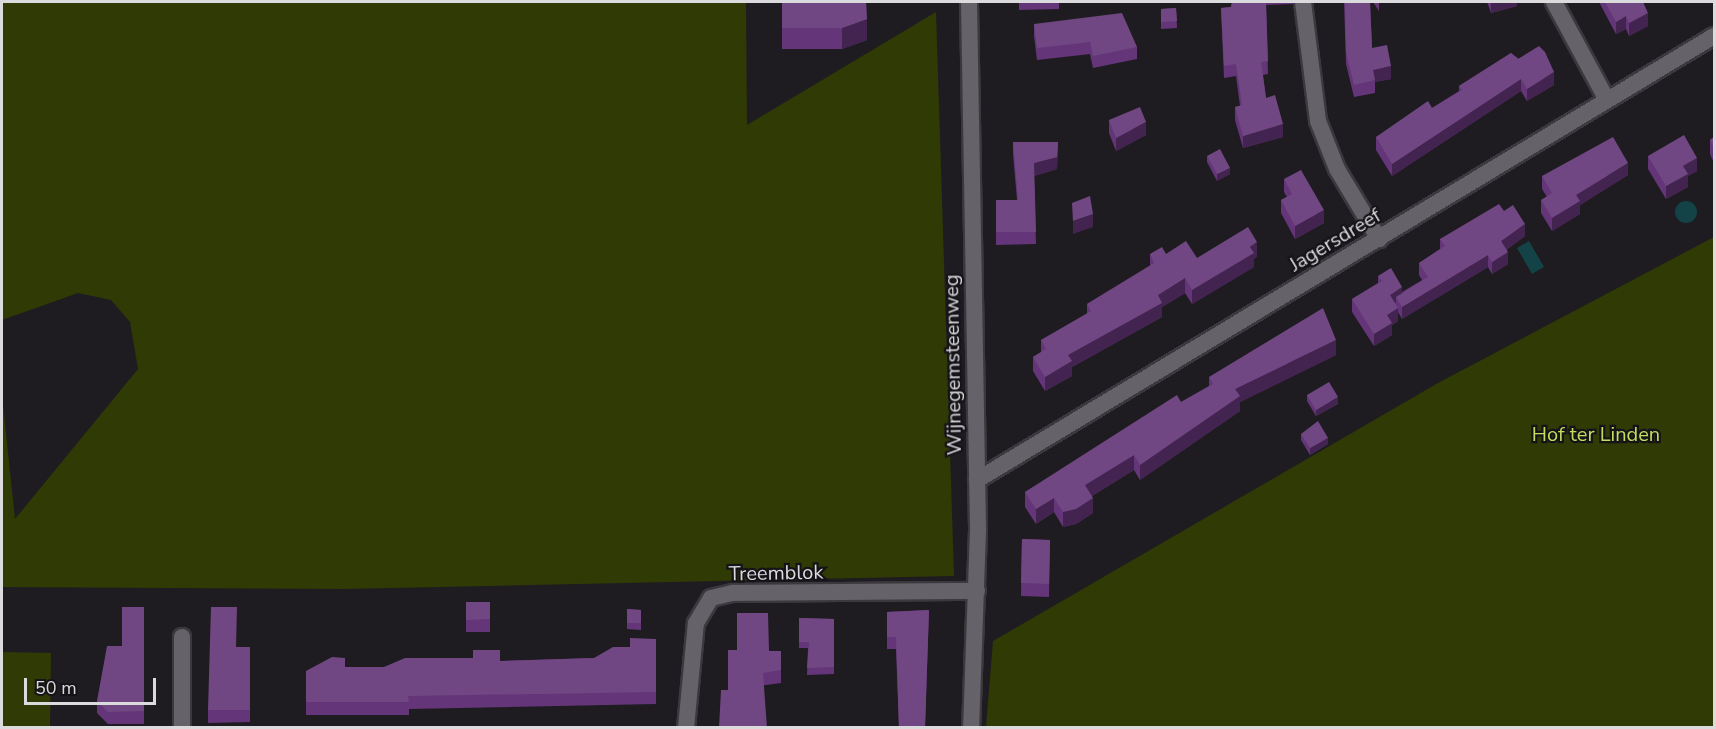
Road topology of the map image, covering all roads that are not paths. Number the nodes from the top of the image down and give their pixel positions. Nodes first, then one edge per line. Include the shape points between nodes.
1 (969, 2) edge
2 (1303, 2) edge
3 (1554, 2) edge
4 (1714, 36) edge
5 (1607, 100) junction
6 (1379, 239) junction
7 (976, 480) junction
8 (977, 591) junction
9 (182, 637) dead end
10 (182, 728) edge
11 (686, 728) edge
12 (971, 728) edge

1 - 7 street, Wijnegemsteenweg
2 - 6 street via 1318,121 1337,169
3 - 5 street
4 - 5 street, Jagersdreef
5 - 6 street, Jagersdreef
6 - 7 street, Jagersdreef
7 - 8 street, Wijnegemsteenweg
8 - 11 street, Treemblok via 733,593 711,598 696,623
8 - 12 street, Wijnegemsteenweg
9 - 10 street

